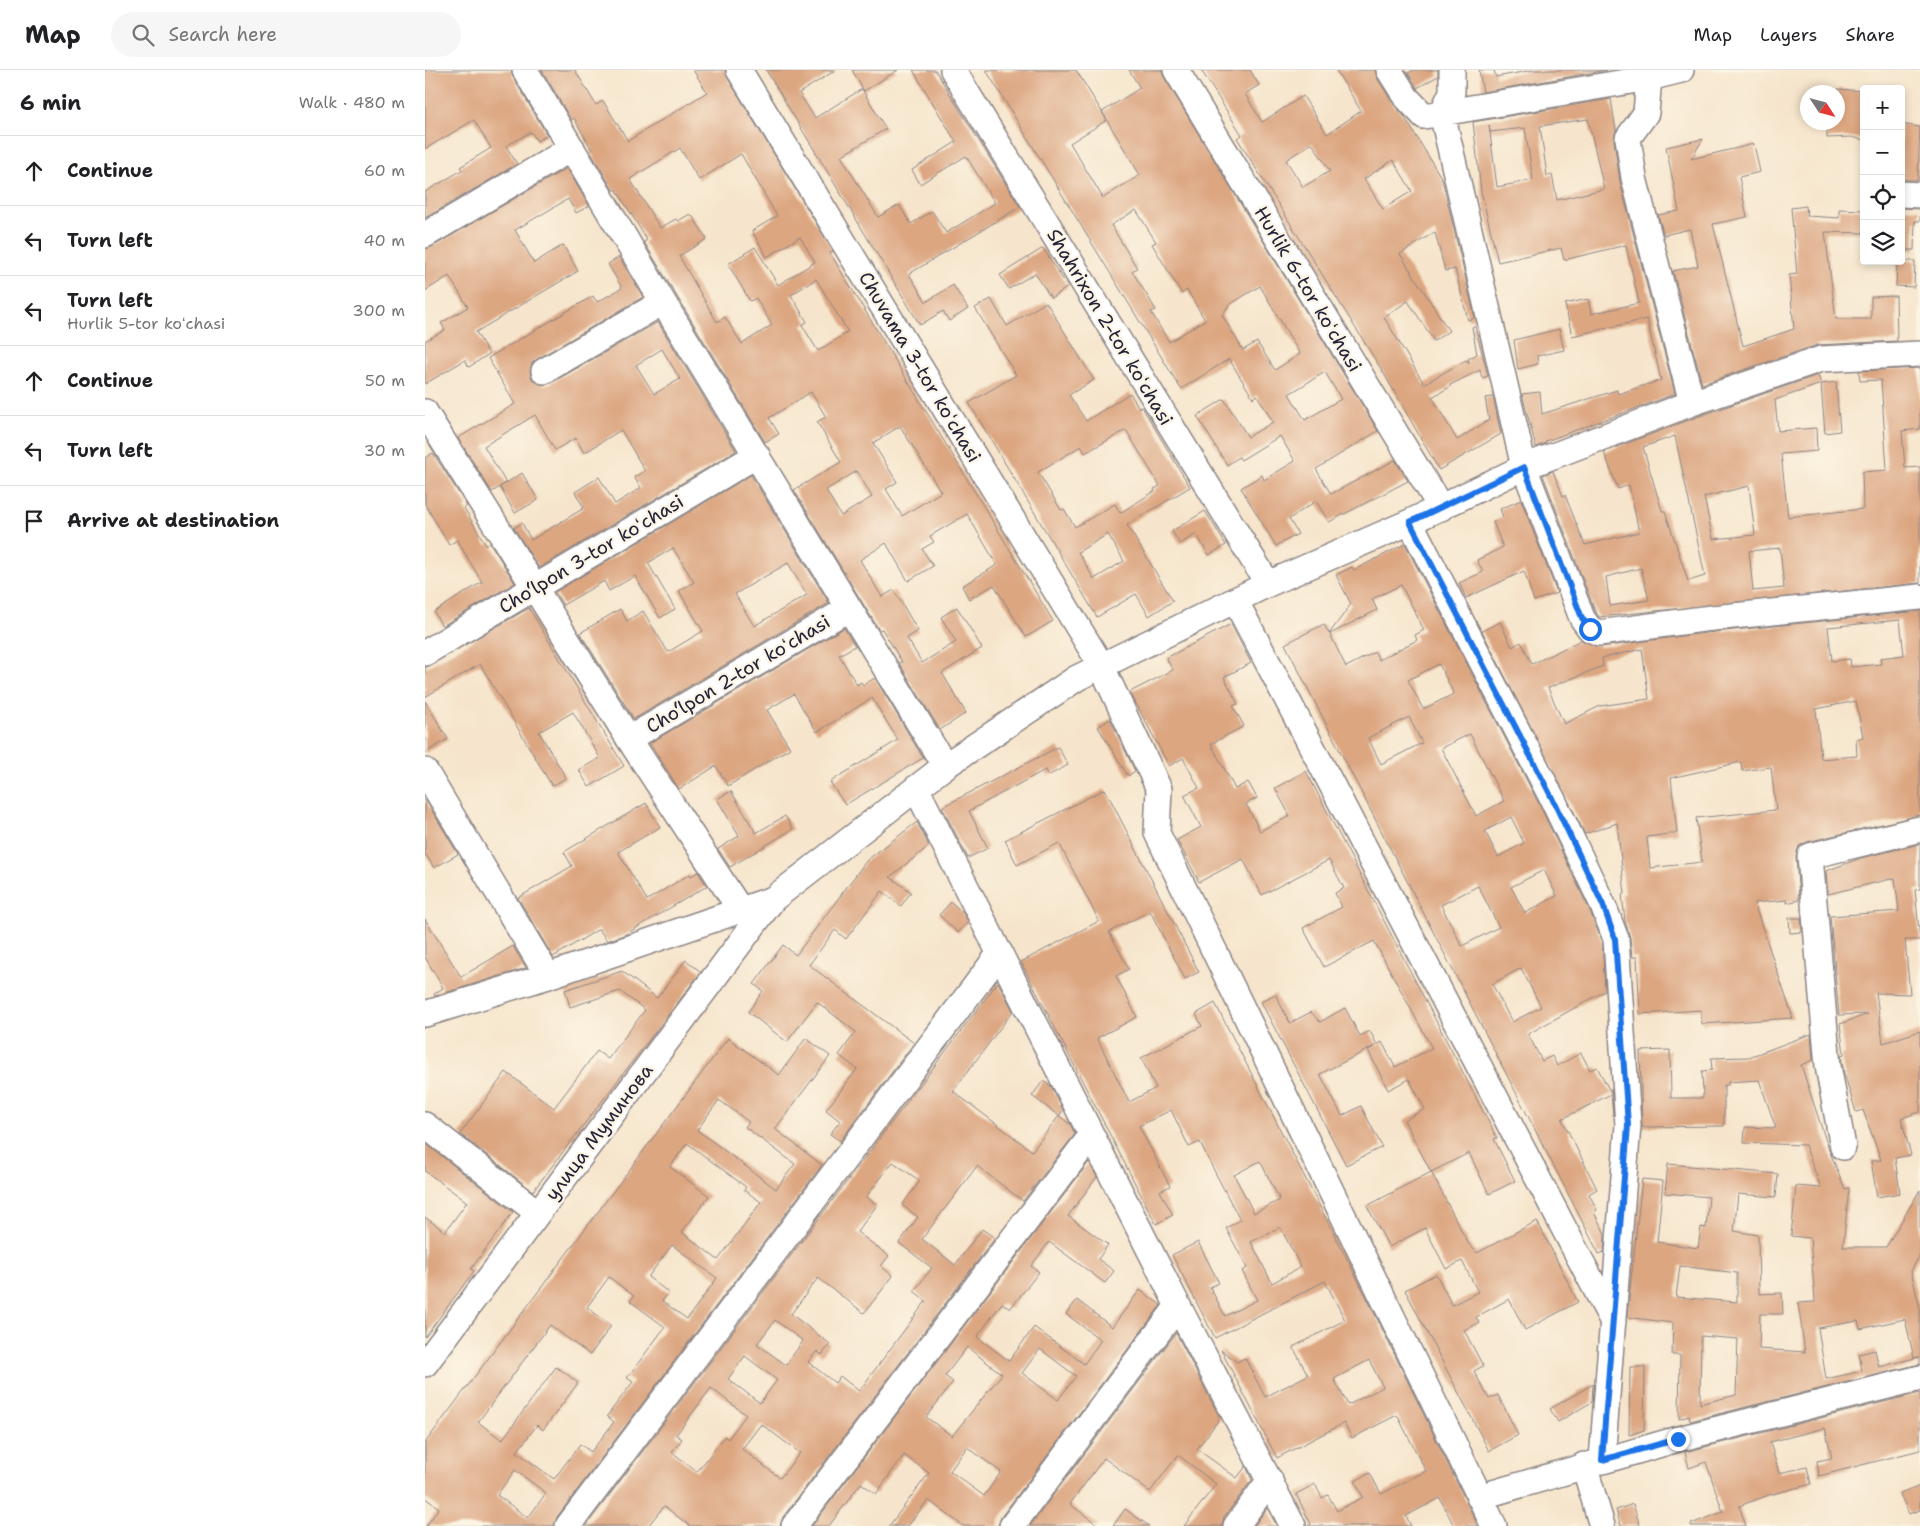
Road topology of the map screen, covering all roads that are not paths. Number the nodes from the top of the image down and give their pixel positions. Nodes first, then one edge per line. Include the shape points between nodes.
1 (525, 70) edge
2 (739, 70) edge
3 (953, 70) edge
4 (1176, 70) edge
5 (1389, 70) edge
6 (1452, 70) edge
7 (1681, 70) edge
8 (1649, 74) edge
9 (1442, 113) junction
10 (572, 148) junction
11 (1905, 194) edge
12 (1920, 196) edge
13 (425, 235) edge
14 (663, 302) junction
15 (1920, 354) edge
16 (544, 371) dead end
17 (1692, 403) junction
18 (425, 412) edge
19 (757, 455) junction
20 (1524, 467) junction
21 (1441, 508) junction
22 (1410, 522) junction
23 (1268, 584) junction
24 (534, 588) junction
25 (1920, 597) edge
26 (1235, 600) junction
27 (848, 609) junction
28 (425, 653) edge
29 (1101, 665) junction
30 (629, 739) junction
31 (945, 766) junction
32 (425, 770) edge
33 (916, 788) junction
34 (1920, 828) edge
35 (773, 899) junction
36 (741, 911) junction
37 (1000, 953) junction
38 (549, 976) junction
39 (425, 1014) edge
40 (425, 1125) edge
41 (1091, 1136) junction
42 (1843, 1147) dead end
43 (538, 1212) junction
44 (1177, 1306) junction
45 (1613, 1322) junction
46 (428, 1354) edge
47 (1920, 1378) edge
48 (1593, 1462) junction
49 (1270, 1480) junction
50 (1479, 1497) junction
51 (568, 1526) edge
52 (794, 1526) edge
53 (1012, 1526) edge
54 (1236, 1526) edge
55 (1293, 1526) edge
56 (1494, 1526) edge
57 (1602, 1526) edge

1 - 10 street
2 - 29 street, Chuvama 3-tor koʻchasi
3 - 23 street, Shahrixon 2-tor koʻchasi
4 - 21 street, Hurlik 6-tor koʻchasi
5 - 9 street via 1406,97 1424,116
6 - 9 street via 1452,92
7 - 8 street
8 - 9 street
8 - 17 street via 1645,113 1628,138 1634,178
9 - 20 street
10 - 13 street
10 - 14 street
11 - 12 street
14 - 16 street
14 - 19 street
15 - 17 street via 1821,359
17 - 20 street
18 - 24 street
19 - 24 street, Cho‘lpon 3-tor koʻchasi
19 - 27 street
20 - 21 street
20 - 25 street via 1582,618 1590,629 1599,633
21 - 22 street
22 - 23 street
22 - 45 street via 1552,798 1603,905 1615,939 1628,1125
23 - 26 street
24 - 28 street, Cho‘lpon 3-tor koʻchasi
24 - 30 street
26 - 29 street
26 - 45 street
27 - 30 street, Cho‘lpon 2-tor koʻchasi
27 - 31 street
29 - 31 street
29 - 50 street, Chuvama 3-tor koʻchasi via 1159,789 1157,833
30 - 36 street
31 - 33 street
32 - 38 street
33 - 35 street
33 - 37 street
34 - 42 street via 1810,856 1828,1066
35 - 36 street
35 - 43 street, улица Муминова
36 - 38 street
37 - 41 street
37 - 51 street
38 - 39 street
40 - 43 street
41 - 44 street
41 - 52 street
43 - 46 street, улица Муминова
44 - 49 street
44 - 53 street
45 - 48 street
47 - 48 street
48 - 50 street
48 - 57 street
49 - 54 street
49 - 55 street
50 - 56 street, Chuvama 3-tor koʻchasi

